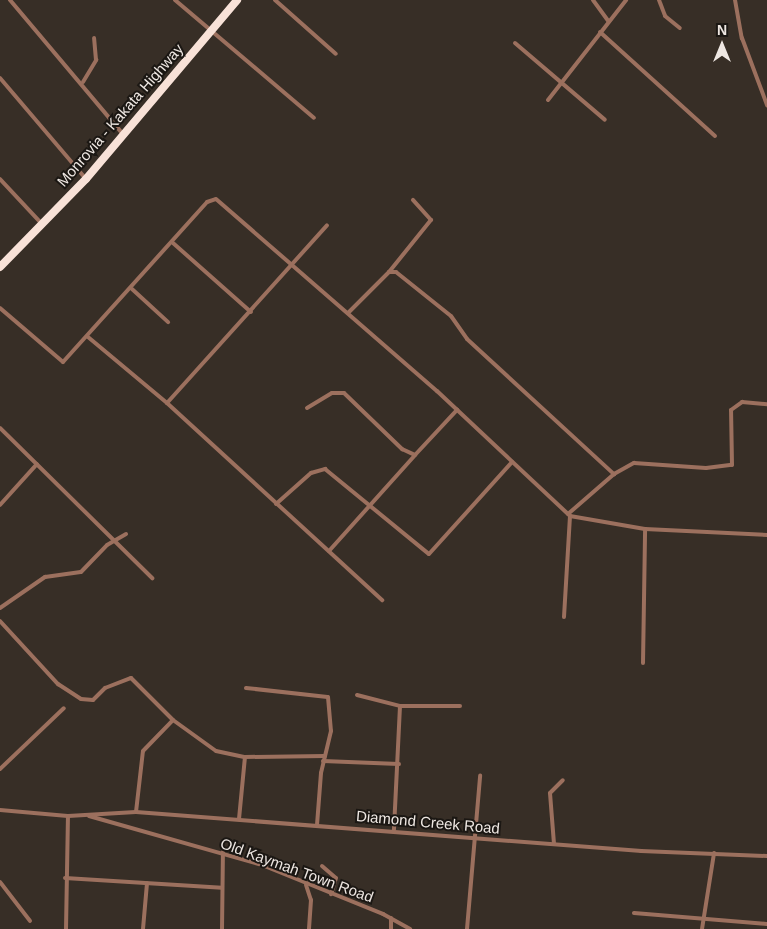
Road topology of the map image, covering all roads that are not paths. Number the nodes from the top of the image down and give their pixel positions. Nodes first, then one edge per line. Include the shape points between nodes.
1 (10, 0) edge
2 (176, 0) edge
3 (237, 0) edge
4 (275, 0) edge
5 (593, 0) edge
6 (626, 0) edge
7 (658, 0) edge
8 (735, 0) edge
9 (608, 21) junction
10 (680, 28) dead end
11 (211, 31) junction
12 (600, 32) junction
13 (94, 38) dead end
14 (515, 43) dead end
15 (336, 54) dead end
16 (0, 78) edge
17 (83, 82) junction
18 (561, 83) junction
19 (548, 100) dead end
20 (767, 105) edge
21 (314, 118) dead end
22 (605, 120) dead end
23 (124, 134) junction
24 (715, 136) dead end
25 (0, 179) edge
26 (86, 179) junction
27 (413, 200) dead end
28 (41, 223) junction
29 (328, 225) dead end
30 (173, 243) junction
31 (291, 265) junction
32 (0, 267) edge
33 (389, 272) junction
34 (132, 289) junction
35 (0, 308) edge
36 (251, 312) junction
37 (348, 312) junction
38 (168, 322) dead end
39 (88, 337) junction
40 (167, 403) junction
41 (767, 404) edge
42 (307, 408) dead end
43 (457, 410) junction
44 (0, 428) edge
45 (415, 455) junction
46 (512, 462) junction
47 (37, 464) junction
48 (614, 474) junction
49 (276, 504) junction
50 (0, 505) edge
51 (372, 506) junction
52 (569, 515) junction
53 (645, 529) junction
54 (126, 534) dead end
55 (767, 535) edge
56 (113, 541) junction
57 (329, 551) junction
58 (152, 578) dead end
59 (382, 600) dead end
60 (0, 608) edge
61 (564, 617) dead end
62 (0, 621) edge
63 (642, 663) dead end
64 (246, 688) dead end
65 (357, 695) dead end
66 (400, 706) junction
67 (460, 706) dead end
68 (64, 708) dead end
69 (173, 720) junction
70 (325, 756) junction
71 (245, 757) junction
72 (323, 761) junction
73 (399, 764) junction
74 (0, 769) edge
75 (480, 776) dead end
76 (563, 780) dead end
77 (0, 810) edge
78 (136, 812) junction
79 (68, 816) junction
80 (87, 816) junction
81 (239, 819) junction
82 (317, 825) junction
83 (394, 830) junction
84 (473, 836) junction
85 (554, 844) junction
86 (223, 852) junction
87 (714, 853) junction
88 (767, 856) edge
89 (322, 866) dead end
90 (65, 878) junction
91 (0, 882) edge
92 (147, 883) junction
93 (305, 884) junction
94 (222, 888) junction
95 (331, 894) junction
96 (634, 913) dead end
97 (391, 918) junction
98 (702, 920) junction
99 (30, 921) dead end
100 (766, 924) edge
101 (66, 929) edge
102 (143, 929) edge
103 (222, 929) edge
104 (309, 929) edge
105 (391, 929) edge
106 (410, 929) edge
107 (467, 929) edge
108 (702, 929) edge
109 (763, 929) edge

1 - 17 street
2 - 11 street
3 - 11 highway, Monrovia - Kakata Highway
4 - 15 street
5 - 9 street
6 - 9 street
7 - 10 street via 665,16
8 - 20 street via 742,38
9 - 12 street
11 - 21 street
11 - 23 highway, Monrovia - Kakata Highway
12 - 18 street
12 - 24 street
13 - 17 street via 96,60
14 - 18 street
16 - 26 street
17 - 23 street
18 - 19 street
18 - 22 street
23 - 26 highway, Monrovia - Kakata Highway
25 - 28 street
26 - 28 highway, Monrovia - Kakata Highway
27 - 33 street via 431,220
28 - 32 highway, Monrovia - Kakata Highway
29 - 31 street
30 - 31 street via 207,202 216,200
30 - 34 street
30 - 36 street
31 - 36 street
31 - 37 street
33 - 37 street
33 - 48 street via 403,276 451,316 467,339
34 - 38 street
34 - 39 street
35 - 39 street via 61,362
36 - 40 street
37 - 43 street
39 - 40 street
40 - 49 street
41 - 48 street via 742,402 731,410 732,465 706,468 634,463
42 - 45 street via 332,393 344,392 402,449
43 - 45 street
43 - 46 street
44 - 47 street
45 - 51 street
46 - 51 street via 429,554
46 - 52 street
47 - 50 street
47 - 56 street
48 - 52 street
49 - 51 street via 320,468 335,475
49 - 57 street
51 - 57 street
52 - 53 street
52 - 61 street
53 - 55 street
53 - 63 street
54 - 56 street
56 - 58 street
56 - 60 street via 81,572 45,577
57 - 59 street
62 - 69 street via 53,679 81,700 93,700 105,688 131,678
64 - 70 street via 328,697 331,731
65 - 66 street
66 - 67 street
66 - 73 street
68 - 74 street
69 - 71 street via 216,751
69 - 78 street via 143,751
70 - 71 street
70 - 72 street
71 - 81 street
72 - 73 street
72 - 82 street
73 - 83 street
75 - 84 street
76 - 85 street via 550,793
77 - 79 street
78 - 80 street, Diamond Creek Road
78 - 81 street, Diamond Creek Road
79 - 80 street
79 - 90 street
80 - 86 street, Old Kaymah Town Road via 167,841
81 - 82 street, Diamond Creek Road
82 - 83 street, Diamond Creek Road
83 - 84 street, Diamond Creek Road
84 - 85 street, Diamond Creek Road
84 - 107 street
85 - 87 street, Diamond Creek Road
86 - 93 street, Old Kaymah Town Road
86 - 94 street
87 - 88 street, Diamond Creek Road
87 - 98 street
89 - 95 street via 336,878
90 - 92 street
90 - 101 street
91 - 99 street
92 - 94 street
92 - 102 street
93 - 95 street, Old Kaymah Town Road
93 - 104 street via 311,900
94 - 103 street
95 - 97 street, Old Kaymah Town Road
96 - 98 street
97 - 105 street
97 - 106 street, Old Kaymah Town Road
98 - 100 street
98 - 108 street
100 - 109 street

